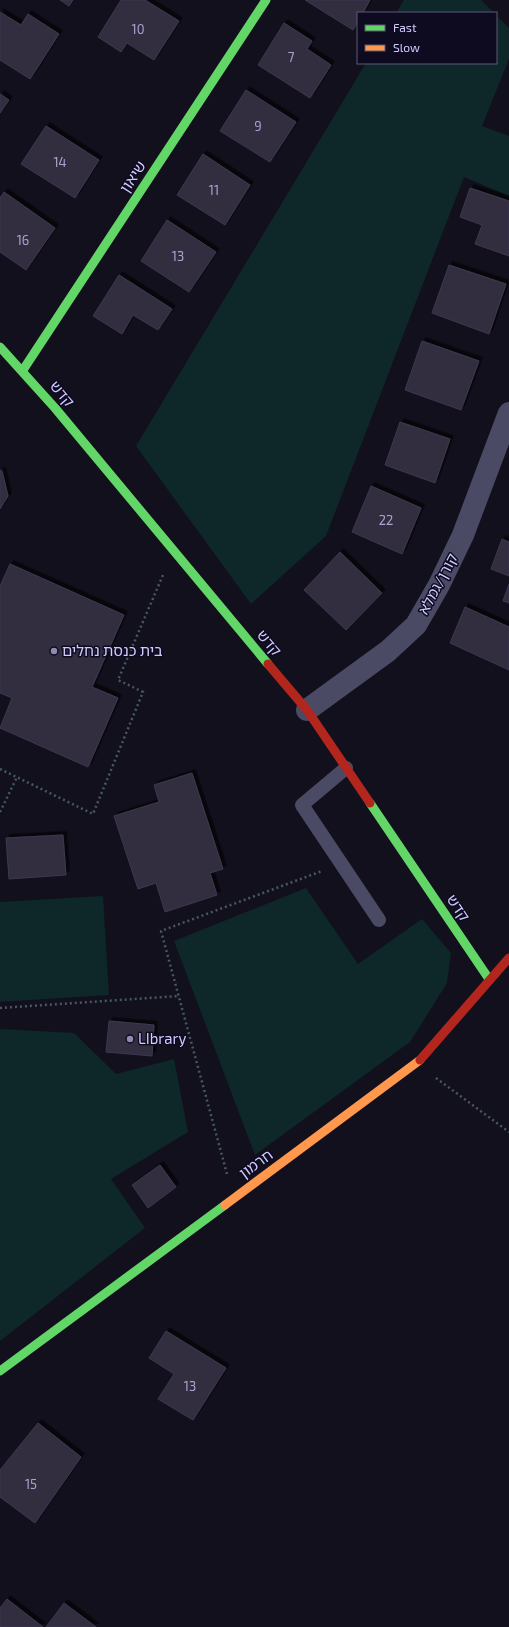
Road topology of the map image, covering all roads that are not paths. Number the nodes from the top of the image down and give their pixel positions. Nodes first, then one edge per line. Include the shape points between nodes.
1 (266, 0) edge
2 (0, 347) edge
3 (23, 370) junction
4 (509, 413) edge
5 (307, 710) junction
6 (346, 768) junction
7 (379, 920) dead end
8 (509, 958) edge
9 (489, 979) junction
10 (0, 1371) edge

1 - 3 street, שיאון
2 - 3 street, קדש
3 - 5 street, קדש
4 - 5 street, קורן/גמלא via 463,535 416,625 388,651
5 - 6 street, קדש
6 - 7 lane via 302,805
6 - 9 street, קדש
8 - 9 street, חרמון
9 - 10 street, חרמון via 416,1064

